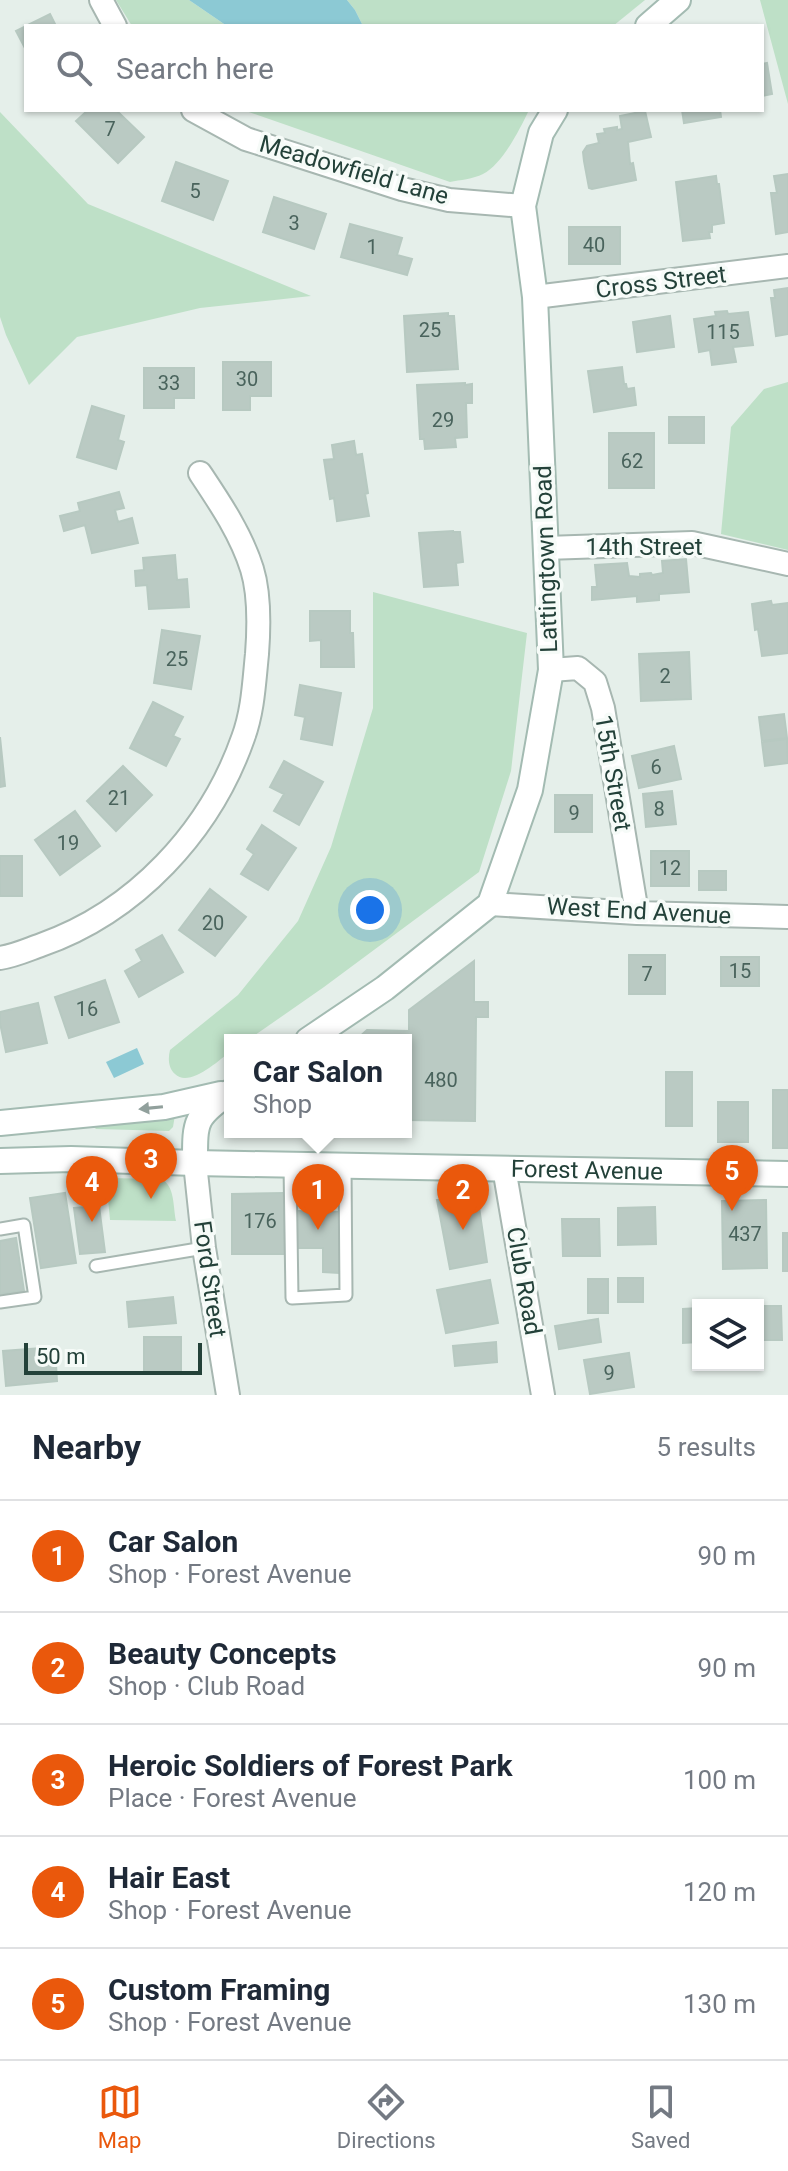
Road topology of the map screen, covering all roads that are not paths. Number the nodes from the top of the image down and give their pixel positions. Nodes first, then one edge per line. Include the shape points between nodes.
1 (101, 0) edge
2 (678, 0) edge
3 (114, 24) edge
4 (650, 24) edge
5 (197, 112) edge
6 (554, 112) edge
7 (523, 206) junction
8 (788, 266) edge
9 (535, 297) junction
10 (200, 473) dead end
11 (546, 548) junction
12 (788, 564) edge
13 (551, 670) junction
14 (490, 904) junction
15 (637, 913) junction
16 (788, 917) edge
17 (0, 958) edge
18 (317, 1034) edge
19 (224, 1093) edge
20 (224, 1096) edge
21 (0, 1123) edge
22 (0, 1161) edge
23 (195, 1163) junction
24 (290, 1165) junction
25 (345, 1165) junction
26 (504, 1168) junction
27 (788, 1174) edge
28 (0, 1229) edge
29 (204, 1248) junction
30 (96, 1266) dead end
31 (0, 1302) edge
32 (228, 1395) edge
33 (543, 1395) edge

1 - 3 street
2 - 4 main road
5 - 7 street, Meadowfield Lane via 246,139 402,189 449,200
6 - 7 main road via 541,133
7 - 9 main road, Lattingtown Road
8 - 9 street, Cross Street
9 - 11 main road, Lattingtown Road
10 - 17 street via 252,570 259,625 244,738 194,831 155,876 59,939
11 - 12 street, 14th Street via 692,543
11 - 13 main road, Lattingtown Road
13 - 14 main road, Lattingtown Road via 530,790
13 - 15 street, 15th Street via 578,668 595,682
14 - 15 street, West End Avenue
14 - 18 main road via 385,988
15 - 16 street, West End Avenue
19 -> 21 main road via 164,1107
20 - 23 main road via 197,1121
22 - 23 main road, Forest Avenue
23 - 24 main road, Forest Avenue
23 - 29 street, Ford Street
24 - 25 main road, Forest Avenue
24 - 25 lane via 292,1298 346,1295
25 - 26 main road, Forest Avenue
26 - 27 main road, Forest Avenue
26 - 33 street, Club Road
28 - 31 lane via 24,1225 35,1297
29 - 30 lane
29 - 32 street, Ford Street

